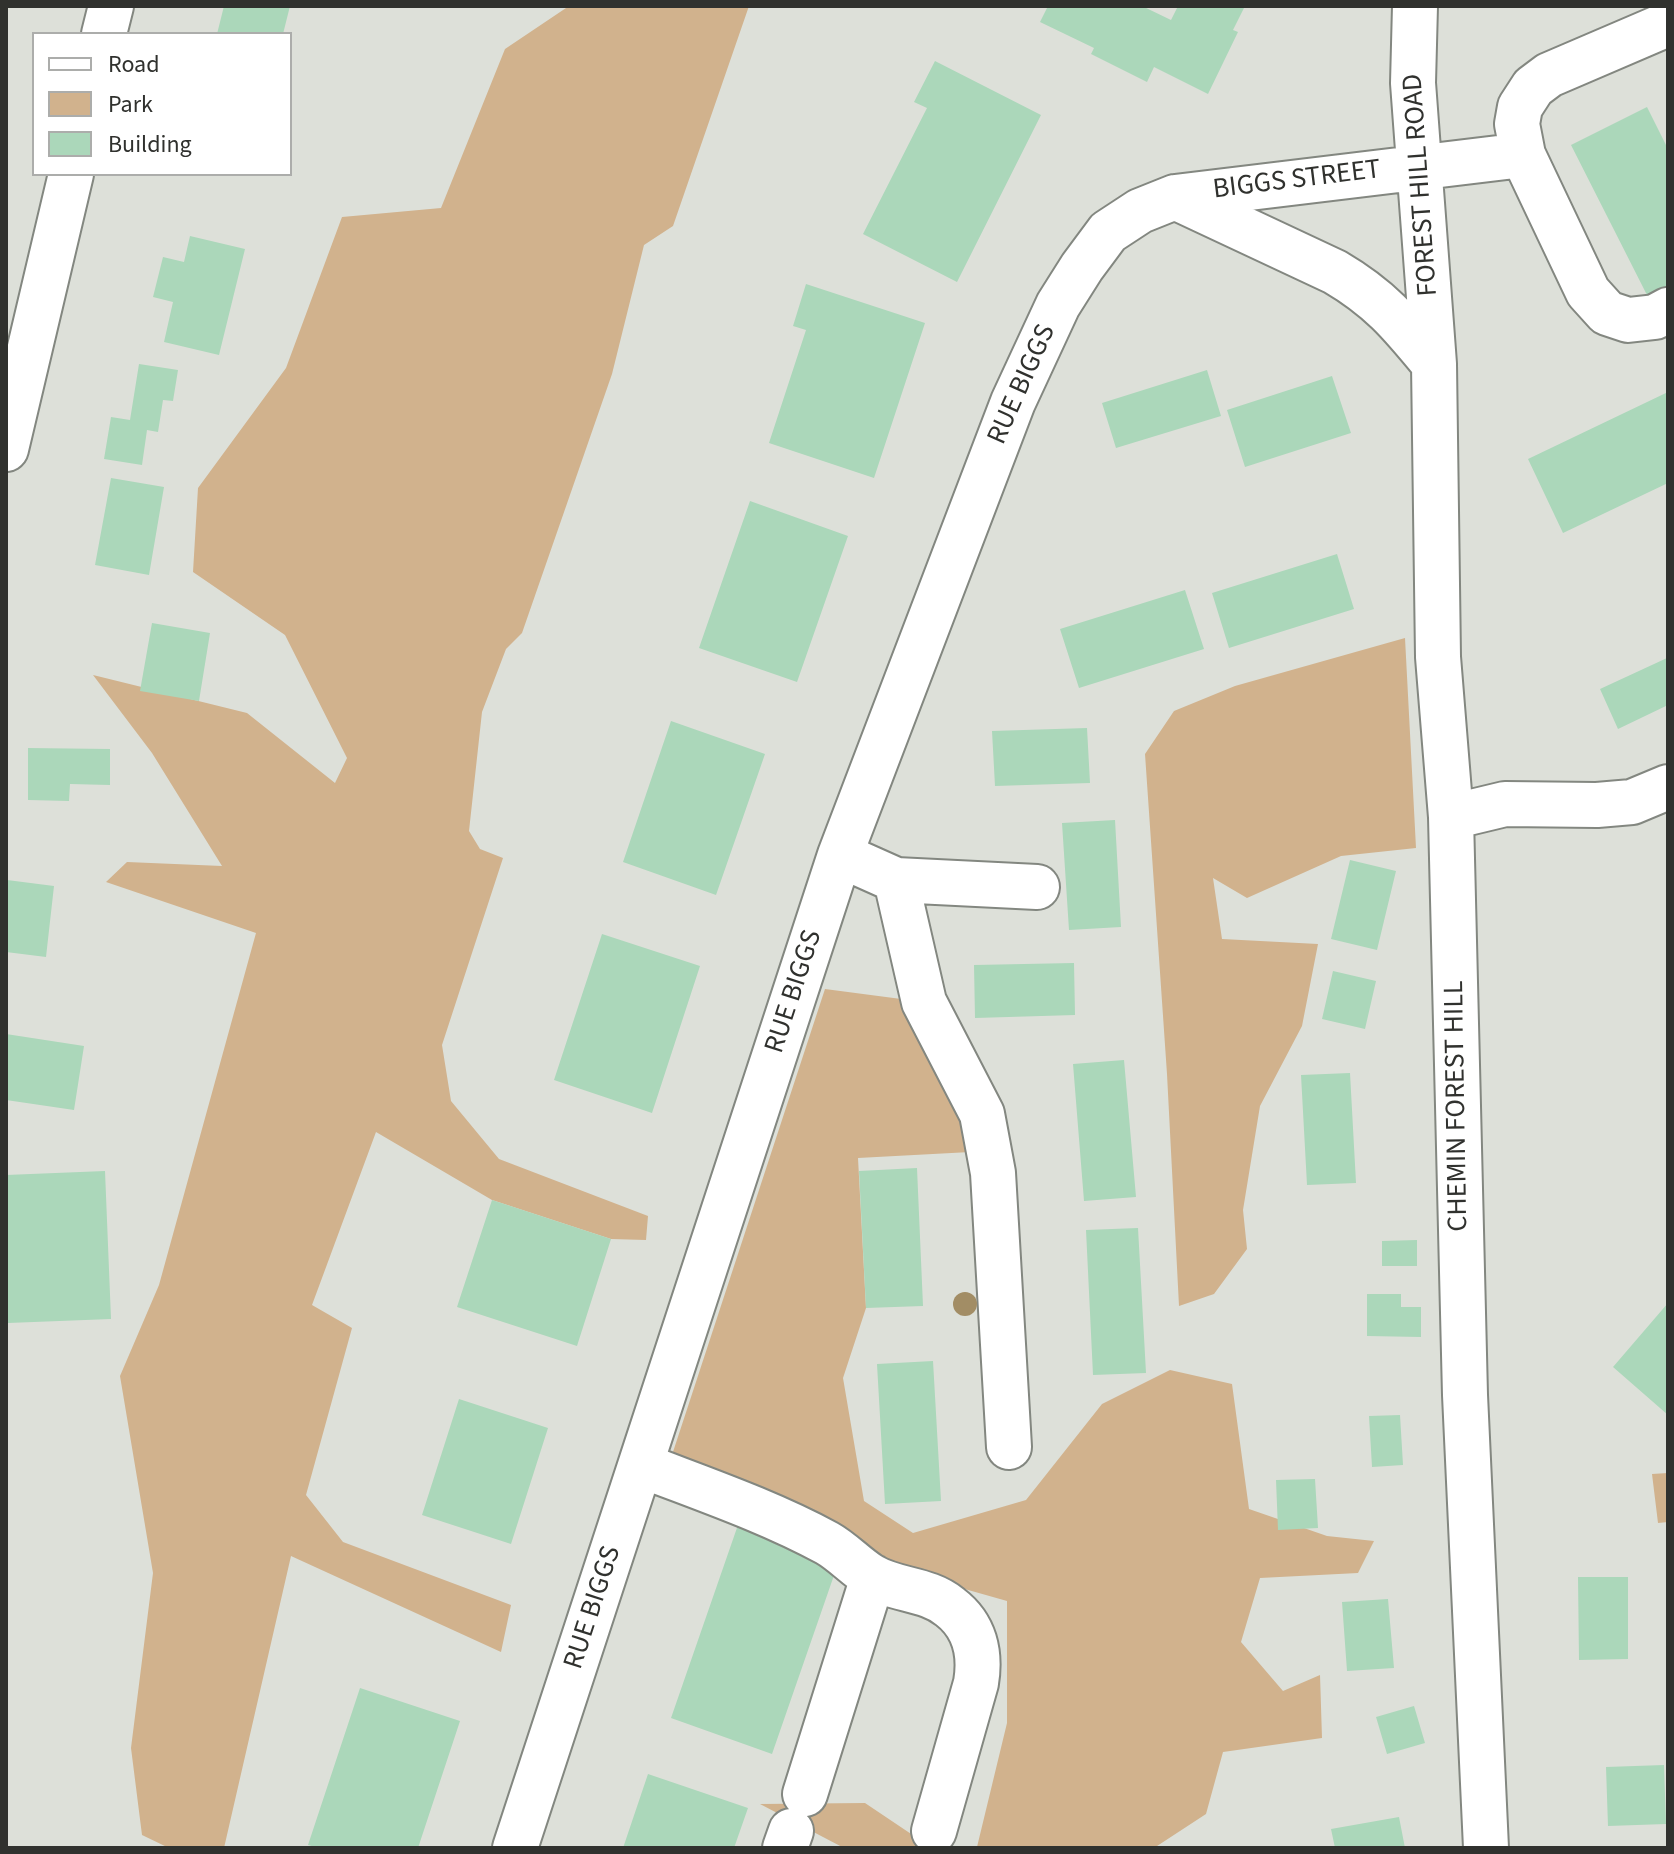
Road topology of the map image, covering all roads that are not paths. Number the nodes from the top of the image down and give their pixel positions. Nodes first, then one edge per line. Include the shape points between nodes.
1 (111, 6) edge
2 (1415, 6) edge
3 (1668, 24) edge
4 (104, 32) edge
5 (1523, 155) junction
6 (1419, 167) junction
7 (71, 176) edge
8 (1175, 197) junction
9 (1668, 310) edge
10 (1434, 364) junction
11 (6, 449) edge
12 (1668, 787) edge
13 (1451, 817) junction
14 (840, 855) junction
15 (896, 880) junction
16 (1037, 887) dead end
17 (1009, 1447) dead end
18 (641, 1465) junction
19 (873, 1577) junction
20 (793, 1824) edge
21 (934, 1831) dead end
22 (515, 1848) edge
23 (1486, 1848) edge

1 - 4 street
2 - 6 street, FOREST HILL ROAD
3 - 5 street via 1549,75 1533,87 1517,124
5 - 6 street, BIGGS STREET
5 - 9 street via 1588,292 1607,313 1628,320
6 - 8 street, BIGGS STREET
6 - 10 street, FOREST HILL ROAD
7 - 11 street
8 - 10 street via 1359,286 1392,313
8 - 14 street, RUE BIGGS via 1108,232 1058,305 1013,402
10 - 13 street, CHEMIN FOREST HILL via 1438,657
12 - 13 street via 1632,802 1505,804
13 - 23 street, CHEMIN FOREST HILL via 1465,1395
14 - 15 street
14 - 18 street, RUE BIGGS
15 - 16 street
15 - 17 street via 924,1002 982,1114 993,1173
18 - 19 street via 786,1522 831,1545
18 - 22 street, RUE BIGGS
19 - 20 street
19 - 21 street via 930,1594 950,1606 977,1642 976,1683

